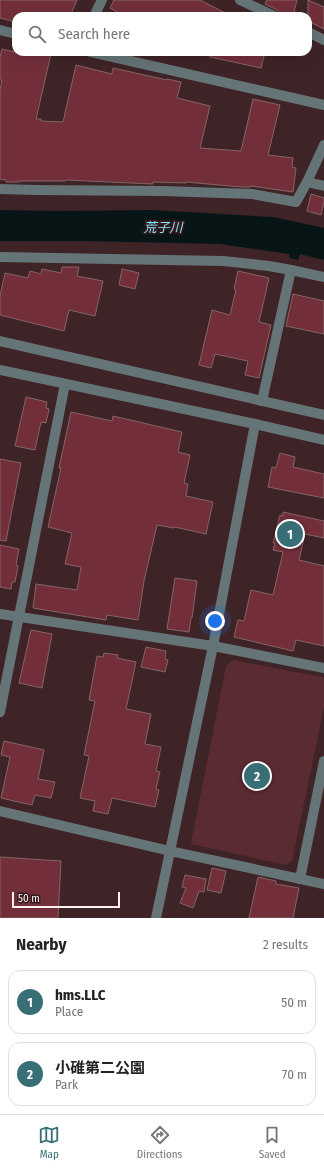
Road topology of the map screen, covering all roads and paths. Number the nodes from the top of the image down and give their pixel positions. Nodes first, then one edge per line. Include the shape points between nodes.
1 (102, 0) edge
2 (245, 1) edge
3 (96, 12) edge
4 (266, 12) edge
5 (0, 30) edge
6 (12, 33) edge
7 (312, 34) edge
8 (324, 40) edge
9 (108, 56) edge
10 (324, 106) edge
11 (324, 145) edge
12 (307, 182) junction
13 (324, 186) edge
14 (0, 189) edge
15 (0, 257) edge
16 (291, 270) junction
17 (324, 277) edge
18 (0, 341) edge
19 (0, 370) edge
20 (66, 384) junction
21 (262, 400) junction
22 (324, 415) edge
23 (255, 424) junction
24 (324, 440) edge
25 (0, 614) edge
26 (19, 617) junction
27 (213, 646) junction
28 (324, 668) edge
29 (0, 712) edge
30 (324, 761) edge
31 (0, 811) edge
32 (170, 851) junction
33 (300, 879) junction
34 (324, 884) edge
35 (156, 918) edge

1 - 3 street
2 - 4 street
5 - 6 street
7 - 8 street
9 - 10 street
11 - 12 street
12 - 13 street
12 - 14 street via 296,202 252,194
15 - 16 street via 223,261
16 - 17 street
16 - 21 street
18 - 21 street
19 - 20 street
20 - 23 street
20 - 26 street
21 - 22 street
23 - 24 street
23 - 27 street
25 - 26 street
26 - 27 street
26 - 29 street
27 - 28 street
27 - 32 street
30 - 33 street
31 - 32 street
32 - 33 street
32 - 35 street
33 - 34 street

